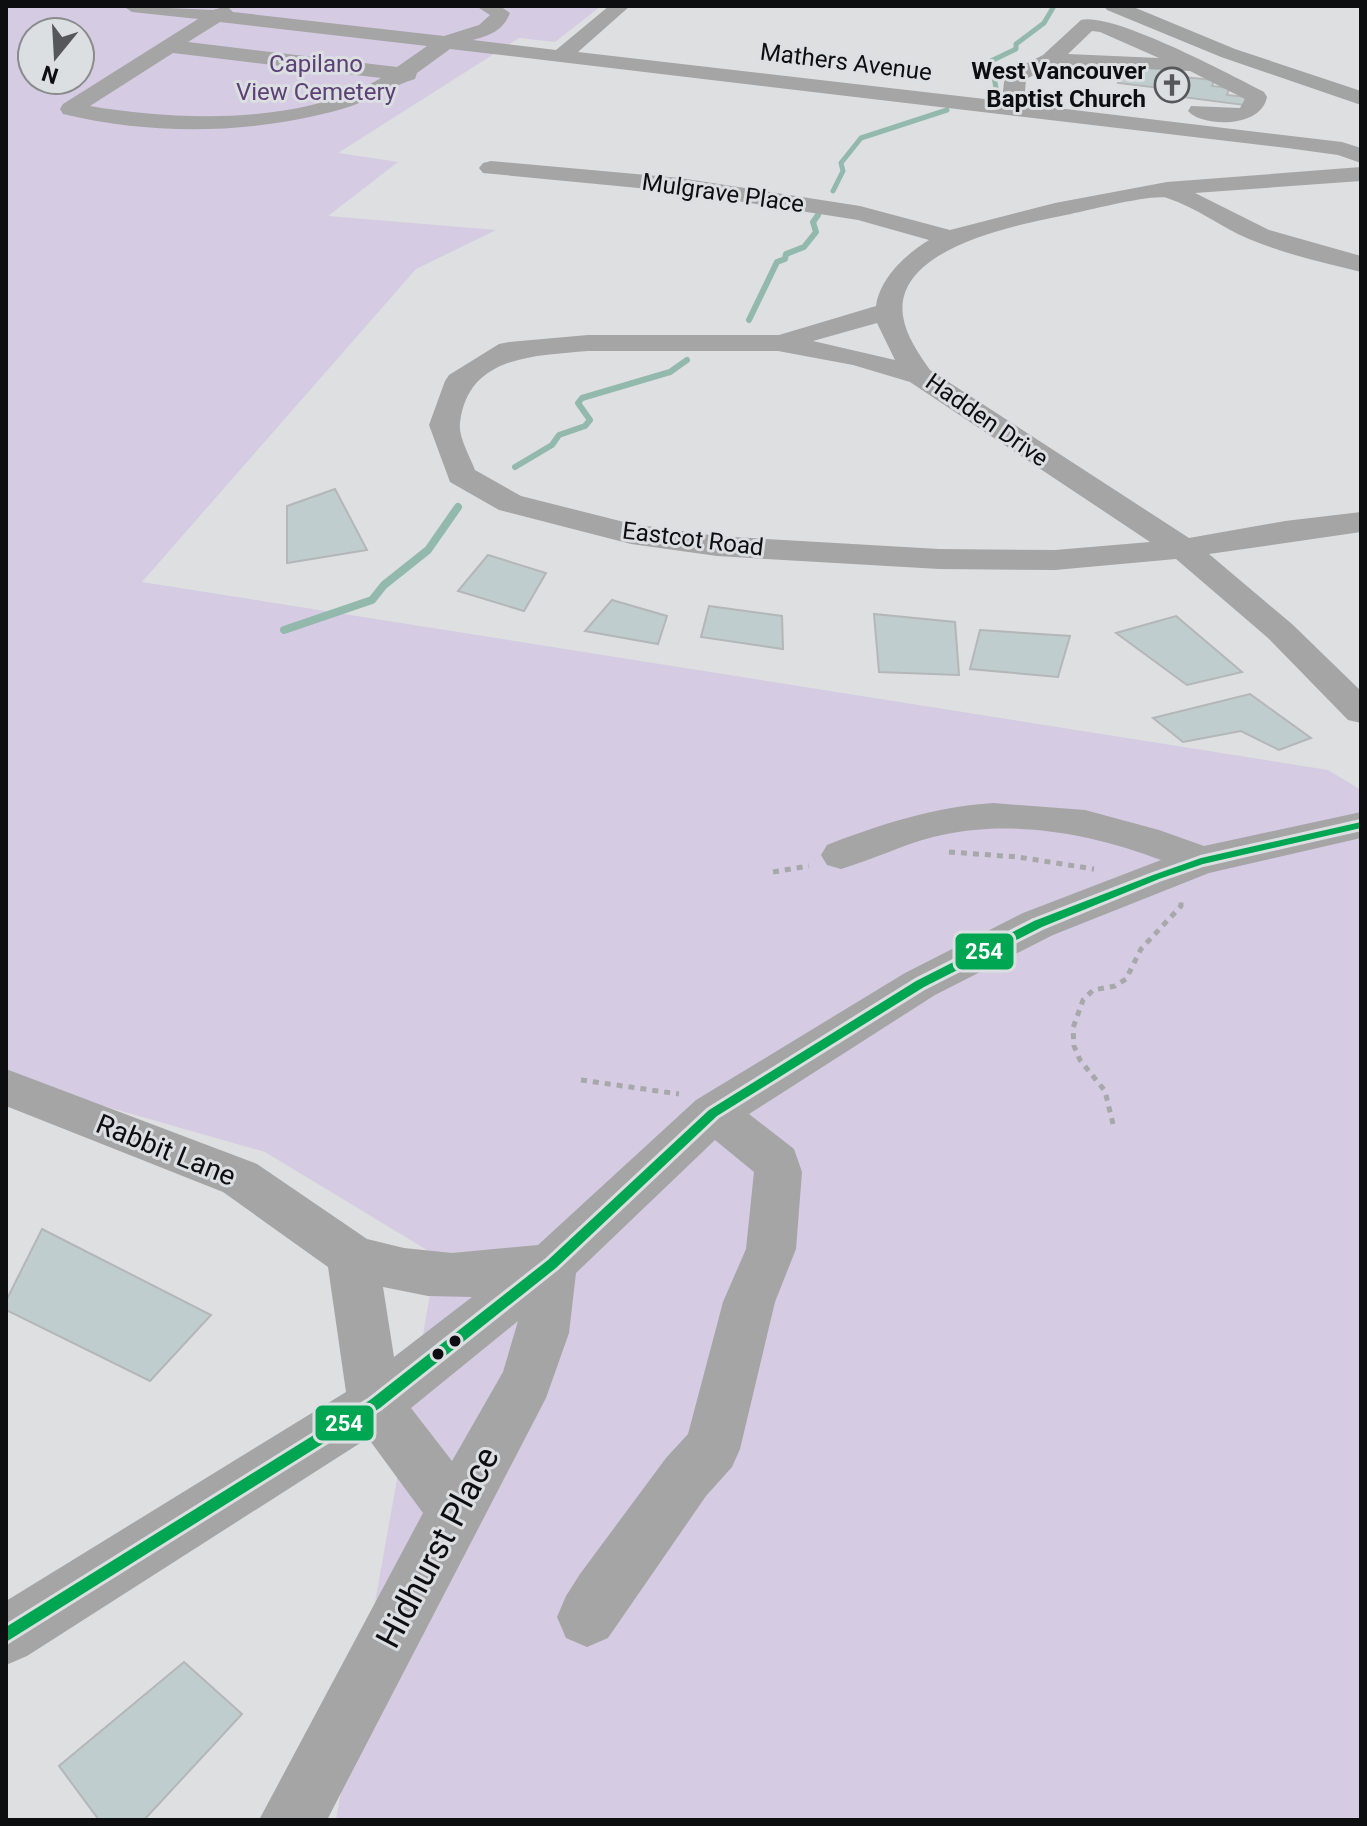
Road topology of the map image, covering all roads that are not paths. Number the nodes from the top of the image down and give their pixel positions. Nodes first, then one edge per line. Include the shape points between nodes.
1 (132, 6) edge
2 (485, 6) edge
3 (621, 6) edge
4 (1114, 6) edge
5 (1139, 6) edge
6 (1162, 6) edge
7 (224, 11) edge
8 (1219, 27) dead end
9 (447, 42) junction
10 (168, 46) junction
11 (562, 55) junction
12 (1050, 59) junction
13 (1189, 65) junction
14 (403, 75) junction
15 (433, 75) dead end
16 (1361, 81) edge
17 (1361, 98) edge
18 (326, 106) junction
19 (1013, 108) junction
20 (360, 119) dead end
21 (1229, 124) junction
22 (1361, 156) edge
23 (491, 168) dead end
24 (1361, 174) edge
25 (1167, 189) junction
26 (951, 238) junction
27 (1361, 264) edge
28 (889, 311) junction
29 (778, 343) junction
30 (920, 376) junction
31 (1361, 522) edge
32 (1183, 549) junction
33 (1361, 712) edge
34 (1361, 825) edge
35 (827, 860) road end
36 (1191, 879) junction
37 (6, 1087) edge
38 (733, 1128) dead end
39 (352, 1256) junction
40 (552, 1264) junction
41 (375, 1404) junction
42 (455, 1510) junction
43 (587, 1617) dead end
44 (6, 1635) edge
45 (292, 1820) edge

1 - 7 street, Mathers Avenue
2 - 9 street via 500,13 499,19 487,30
3 - 11 street
4 - 17 highway via 1228,53
5 - 16 highway
6 - 8 highway
7 - 9 street, Mathers Avenue
7 - 10 street
9 - 11 street, Mathers Avenue
9 - 14 street
10 - 14 street
10 - 18 street via 71,109 208,122
11 - 19 street, Mathers Avenue
12 - 13 street
12 - 13 street via 1088,24
12 - 19 street via 1021,70 1012,82
13 - 21 street via 1256,97 1254,108
14 - 15 street
14 - 18 street
18 - 20 street via 329,112
19 - 21 street, Mathers Avenue
21 - 22 street
23 - 26 street, Mulgrave Place via 680,185 860,213
24 - 25 street
25 - 26 street via 1067,206
25 - 27 street via 1260,235
26 - 28 street via 905,270
28 - 29 street, Eastcot Road
28 - 30 street, Hadden Drive via 898,340
29 - 30 street, Eastcot Road via 857,357
29 - 32 street, Eastcot Road via 588,343 509,350 459,381 444,425 461,475 510,503 631,534 717,546 939,559 1055,560
30 - 32 street, Hadden Drive
31 - 32 street, Eastcot Road
32 - 33 street, Hadden Drive via 1280,631
34 - 36 street
35 - 36 street via 935,823 1000,817 1116,828
36 - 40 street via 1038,924 920,984 713,1113
37 - 39 street, Rabbit Lane via 240,1178
38 - 43 street via 777,1163 778,1172 771,1249 749,1302 712,1449 694,1463
39 - 40 street, Rabbit Lane via 395,1270 453,1276
39 - 41 street
40 - 41 street
40 - 42 street, Hidhurst Place via 543,1333 527,1381
41 - 42 street
41 - 44 street
42 - 45 street, Hidhurst Place

